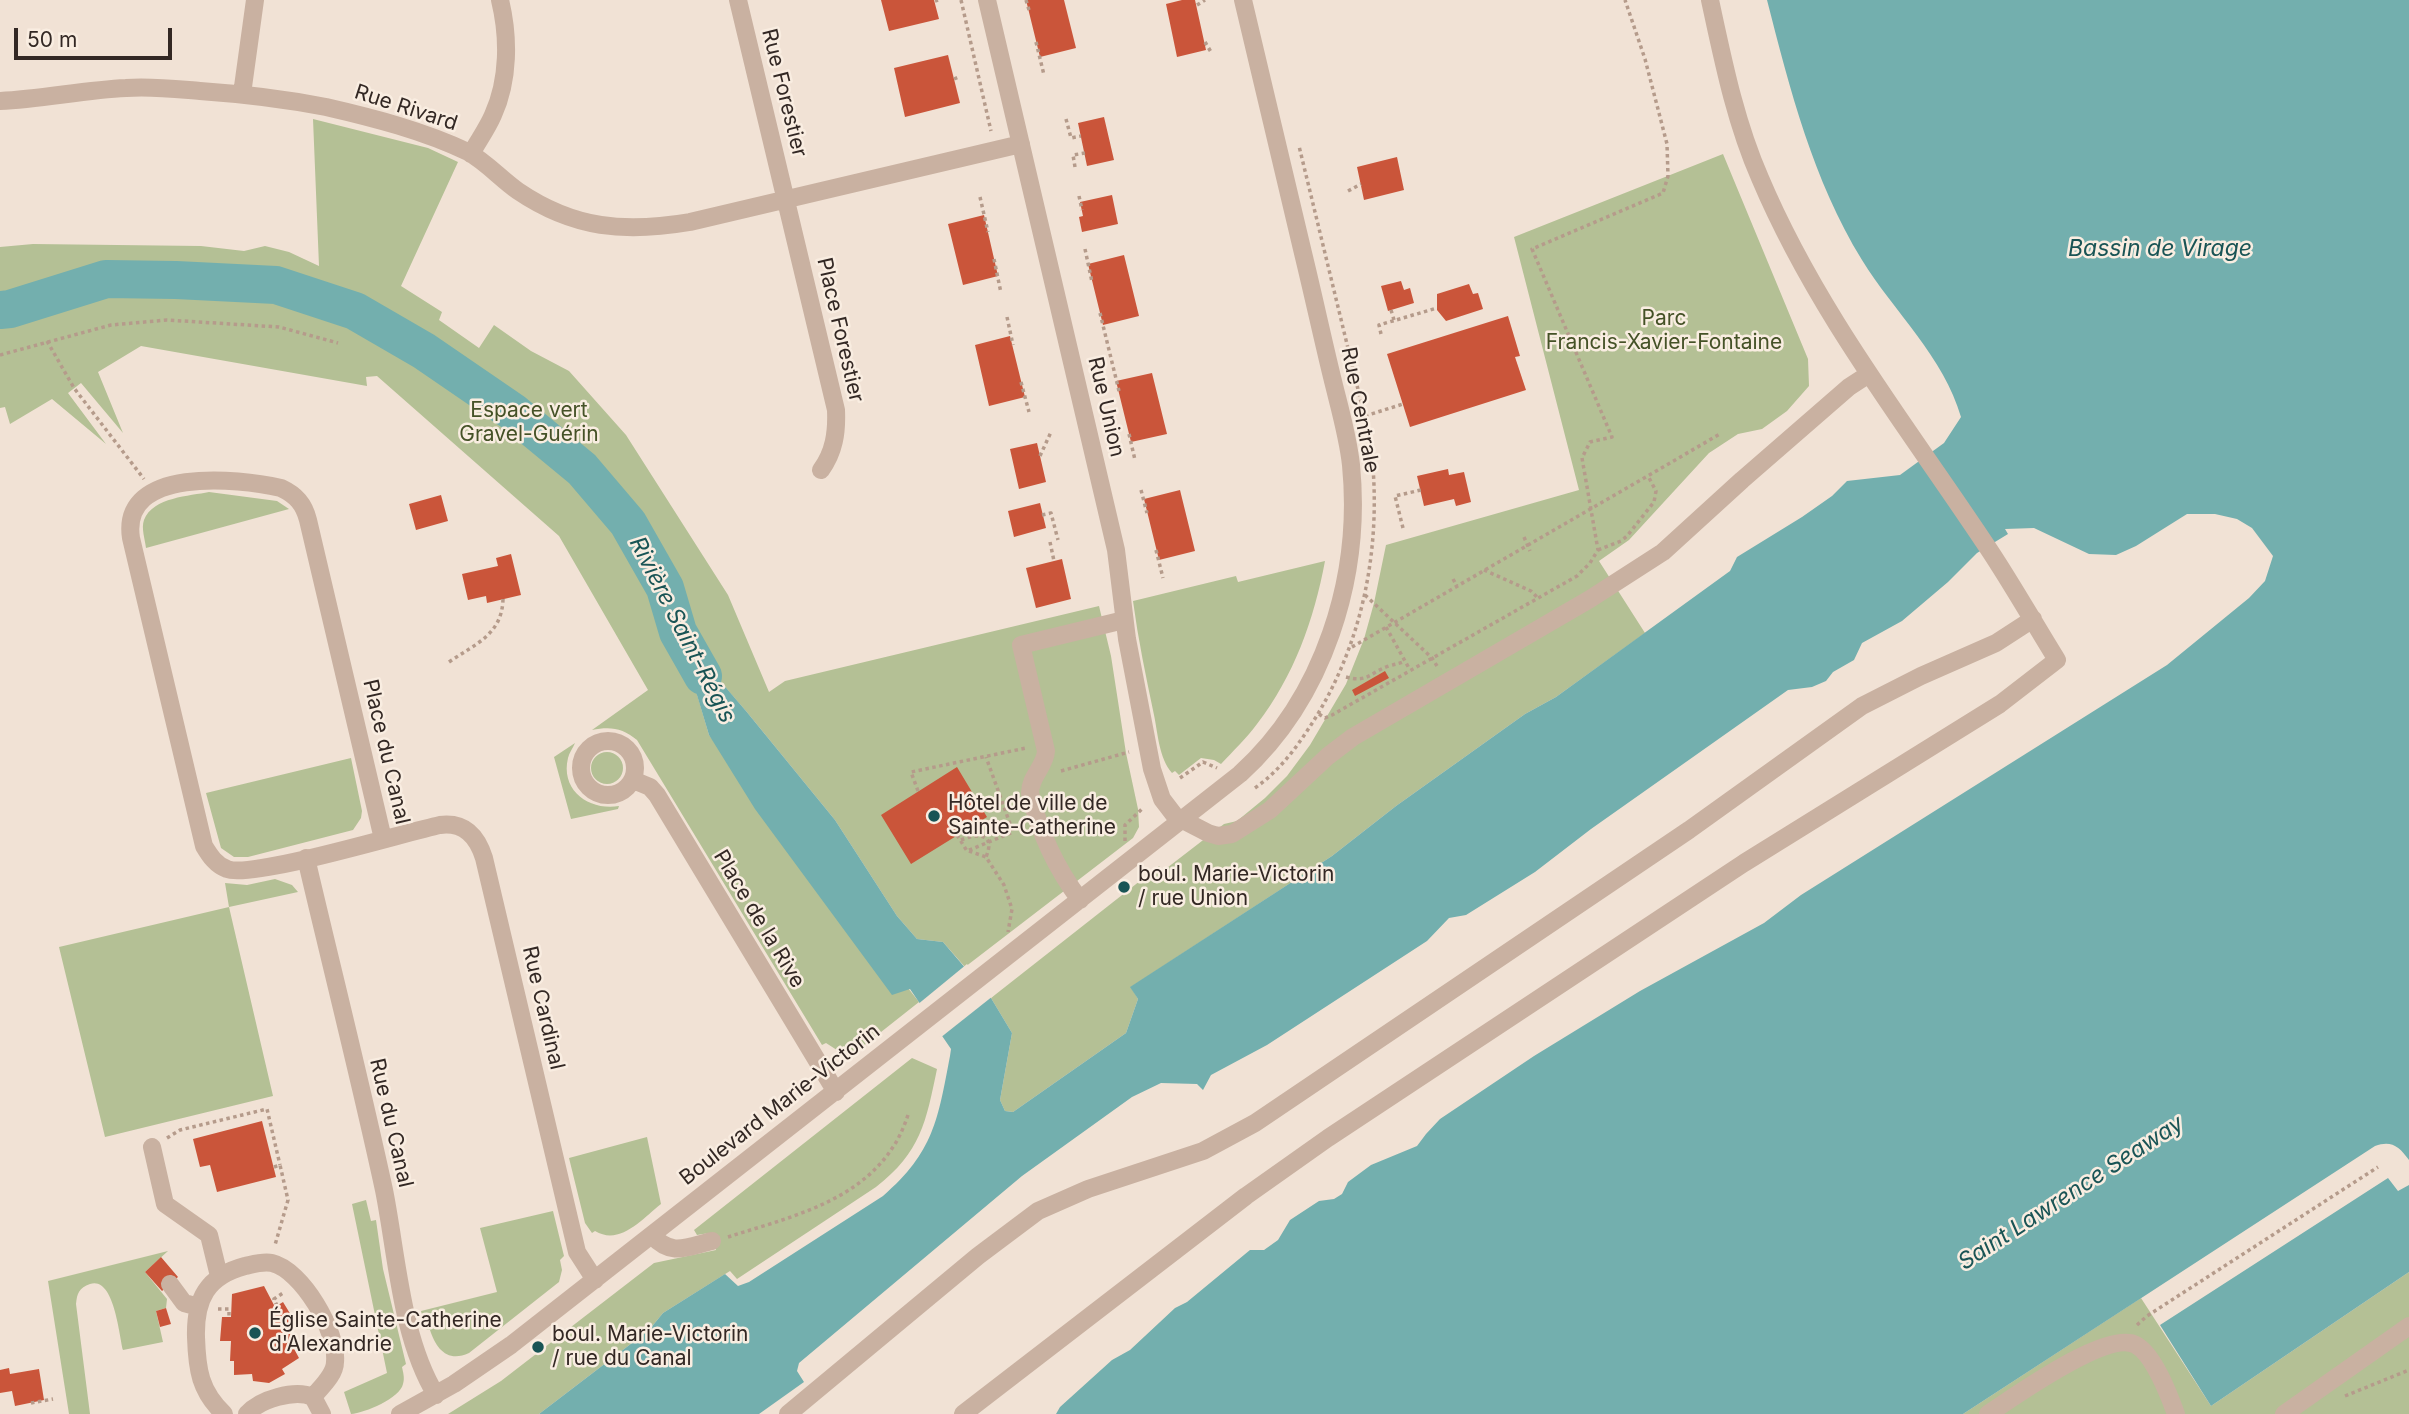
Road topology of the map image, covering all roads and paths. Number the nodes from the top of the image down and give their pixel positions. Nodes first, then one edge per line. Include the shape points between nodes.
1 (255, 0) edge
2 (500, 0) edge
3 (738, 0) edge
4 (961, 0) edge
5 (987, 0) edge
6 (1026, 0) edge
7 (1205, 0) edge
8 (1243, 0) edge
9 (1625, 0) edge
10 (1710, 0) edge
11 (1197, 5) dead end
12 (1029, 10) dead end
13 (1036, 42) dead end
14 (1205, 42) dead end
15 (1211, 52) dead end
16 (1044, 75) dead end
17 (959, 77) dead end
18 (954, 79) dead end
19 (242, 94) junction
20 (0, 102) edge
21 (1066, 119) dead end
22 (992, 134) dead end
23 (1081, 136) dead end
24 (1021, 144) junction
25 (1085, 153) dead end
26 (471, 154) junction
27 (1304, 160) dead end
28 (1075, 167) dead end
29 (1361, 184) dead end
30 (1348, 191) dead end
31 (1079, 196) dead end
32 (981, 197) dead end
33 (786, 198) junction
34 (1082, 210) dead end
35 (988, 232) dead end
36 (1085, 249) dead end
37 (995, 259) dead end
38 (1092, 282) dead end
39 (1001, 293) dead end
40 (1437, 308) dead end
41 (1391, 310) dead end
42 (1100, 313) dead end
43 (1007, 317) dead end
44 (1394, 320) junction
45 (1381, 334) dead end
46 (47, 341) junction
47 (338, 343) dead end
48 (1013, 345) dead end
49 (0, 355) edge
50 (1869, 374) junction
51 (1021, 382) dead end
52 (1119, 391) dead end
53 (1403, 404) dead end
54 (1029, 412) dead end
55 (1364, 416) junction
56 (1051, 432) dead end
57 (1129, 433) dead end
58 (1720, 434) dead end
59 (1040, 456) dead end
60 (1135, 460) dead end
61 (821, 471) dead end
62 (1373, 471) dead end
63 (1648, 475) junction
64 (145, 481) dead end
65 (1141, 490) dead end
66 (1421, 490) dead end
67 (1616, 494) junction
68 (1620, 499) dead end
69 (1591, 509) junction
70 (1147, 513) dead end
71 (1042, 515) dead end
72 (1403, 527) dead end
73 (1524, 537) dead end
74 (1059, 540) dead end
75 (1050, 542) dead end
76 (1527, 545) junction
77 (1156, 550) dead end
78 (1598, 550) junction
79 (1530, 551) dead end
80 (1054, 561) dead end
81 (1484, 570) junction
82 (1163, 578) dead end
83 (1453, 579) dead end
84 (1457, 586) junction
85 (1365, 595) dead end
86 (1538, 598) junction
87 (503, 599) dead end
88 (1430, 601) junction
89 (1434, 607) dead end
90 (2032, 619) junction
91 (1124, 620) junction
92 (1395, 621) junction
93 (1386, 627) junction
94 (1350, 648) dead end
95 (1433, 658) junction
96 (1405, 661) junction
97 (449, 662) dead end
98 (1410, 670) junction
99 (1346, 677) dead end
100 (1319, 714) dead end
101 (1024, 747) dead end
102 (1129, 752) dead end
103 (986, 757) junction
104 (1220, 769) dead end
105 (1053, 771) dead end
106 (1180, 778) dead end
107 (633, 780) dead end
108 (918, 792) dead end
109 (1142, 809) dead end
110 (1181, 820) junction
111 (957, 835) dead end
112 (383, 839) junction
113 (960, 840) junction
114 (989, 842) junction
115 (1125, 847) dead end
116 (967, 850) junction
117 (986, 857) junction
118 (306, 858) junction
119 (1080, 900) junction
120 (1004, 940) dead end
121 (836, 1091) junction
122 (909, 1112) dead end
123 (180, 1130) dead end
124 (152, 1147) dead end
125 (280, 1165) junction
126 (274, 1167) dead end
127 (2378, 1167) dead end
128 (652, 1235) junction
129 (712, 1241) joint
130 (270, 1262) junction
131 (219, 1276) junction
132 (595, 1280) junction
133 (170, 1284) dead end
134 (279, 1295) dead end
135 (277, 1306) dead end
136 (199, 1307) junction
137 (222, 1309) dead end
138 (229, 1317) dead end
139 (2409, 1326) edge
140 (2129, 1343) junction
141 (2409, 1370) edge
142 (436, 1395) junction
143 (313, 1397) junction
144 (2339, 1398) dead end
145 (53, 1399) dead end
146 (31, 1403) dead end
147 (224, 1414) edge
148 (247, 1414) edge
149 (322, 1414) edge
150 (400, 1414) edge
151 (788, 1414) edge
152 (963, 1414) edge
153 (1988, 1414) edge
154 (2176, 1414) edge
155 (2284, 1414) edge

1 - 19 street
2 - 26 street via 506,34 504,71 494,113
3 - 33 street, Rue Forestier
4 - 22 path
5 - 24 street, Rue Union
6 - 12 path
7 - 11 path
8 - 110 street, Rue Centrale via 1346,440 1352,533 1336,617 1320,662 1298,703 1255,761
9 - 69 path via 1667,144 1668,176 1663,193 1532,249 1612,437 1590,442 1582,458
10 - 50 street via 1739,121 1760,179 1822,303
13 - 16 path
14 - 15 path
17 - 18 path
19 - 20 street, Rue Rivard via 131,88
19 - 26 street, Rue Rivard via 326,107 437,139
21 - 23 path via 1071,138
24 - 33 street, Rue Rivard
24 - 91 street, Rue Union via 1114,539
25 - 28 path via 1073,155
26 - 33 street, Rue Rivard via 537,203 609,227 660,227
27 - 55 path, Rue Centrale
29 - 30 path
31 - 34 path
32 - 35 path
33 - 61 street, Place Forestier via 836,410 835,439
36 - 38 path
37 - 39 path
40 - 44 path
41 - 44 path
42 - 52 path
43 - 48 path
44 - 45 path via 1379,325
46 - 47 path via 111,325 167,320 279,327
46 - 49 path
46 - 64 path via 75,388
50 - 90 street
50 - 110 street via 1664,552 1353,737 1255,821 1218,836
51 - 54 path
53 - 55 path
55 - 62 path, Rue Centrale
56 - 59 path
57 - 60 path
58 - 63 path
63 - 67 path
63 - 78 path via 1656,491 1654,502 1627,536
65 - 70 path
66 - 72 path via 1395,496
67 - 68 path
67 - 69 path
69 - 76 path
69 - 78 path
71 - 74 path via 1051,513
73 - 76 path
75 - 80 path
76 - 79 path
76 - 81 path
77 - 82 path
78 - 86 path via 1577,576
81 - 84 path
81 - 86 path via 1531,590
83 - 84 path
84 - 88 path
85 - 92 path
86 - 95 path
87 - 97 path via 497,626
88 - 89 path
88 - 92 path
90 - 151 street via 1996,643 1862,706 1689,830 1255,1123 1203,1151 1088,1189 1038,1211
90 - 152 street via 2057,660 2000,704 1745,863 1328,1138
91 - 110 street, Rue Union via 1152,769 1162,799
91 - 119 street via 1021,646 1046,751 1030,793 1055,861
92 - 93 path
92 - 95 path
93 - 94 path
93 - 96 path
95 - 98 path
96 - 98 path
96 - 99 path via 1365,679
98 - 100 path via 1325,718
101 - 103 path
102 - 105 path
103 - 108 path via 911,772
103 - 114 path via 1013,832
104 - 106 path via 1202,762
107 - 121 street, Place de la Rive via 657,795
109 - 115 path via 1125,825
110 - 119 street, Boulevard Marie-Victorin
111 - 113 path
112 - 118 street, Place du Canal
112 - 118 street, Place du Canal via 302,503 281,488 217,479 151,493 132,514 131,538 204,846 218,864 239,872
112 - 132 street, Rue Cardinal via 447,824 466,829 480,846 577,1252
113 - 114 path via 978,835
113 - 116 path
114 - 116 path
114 - 117 path
116 - 117 path
117 - 120 path via 1010,899 1012,920
118 - 142 street, Rue du Canal via 378,1163 402,1294 421,1368
119 - 121 street, Boulevard Marie-Victorin
121 - 128 street, Boulevard Marie-Victorin
122 - 129 path via 893,1147 851,1188 819,1207
123 - 125 path via 267,1109
124 - 131 street via 165,1204 209,1235
125 - 126 path
125 - 130 path via 288,1200
127 - 140 path via 2147,1316 2132,1332
128 - 129 street via 664,1247 674,1249
128 - 132 street, Boulevard Marie-Victorin
130 - 131 street
130 - 143 street via 302,1284 334,1345 336,1364
131 - 136 street via 208,1285
132 - 142 street, Boulevard Marie-Victorin via 495,1357
133 - 136 street via 184,1303
134 - 135 path via 274,1299
136 - 147 street via 196,1357 205,1393
137 - 138 path via 229,1309
139 - 155 street
140 - 153 street via 2111,1343 2076,1359
140 - 154 street via 2149,1359
141 - 144 path
142 - 150 street, Boulevard Marie-Victorin
143 - 148 street via 296,1394 263,1403
143 - 149 street
145 - 146 path

